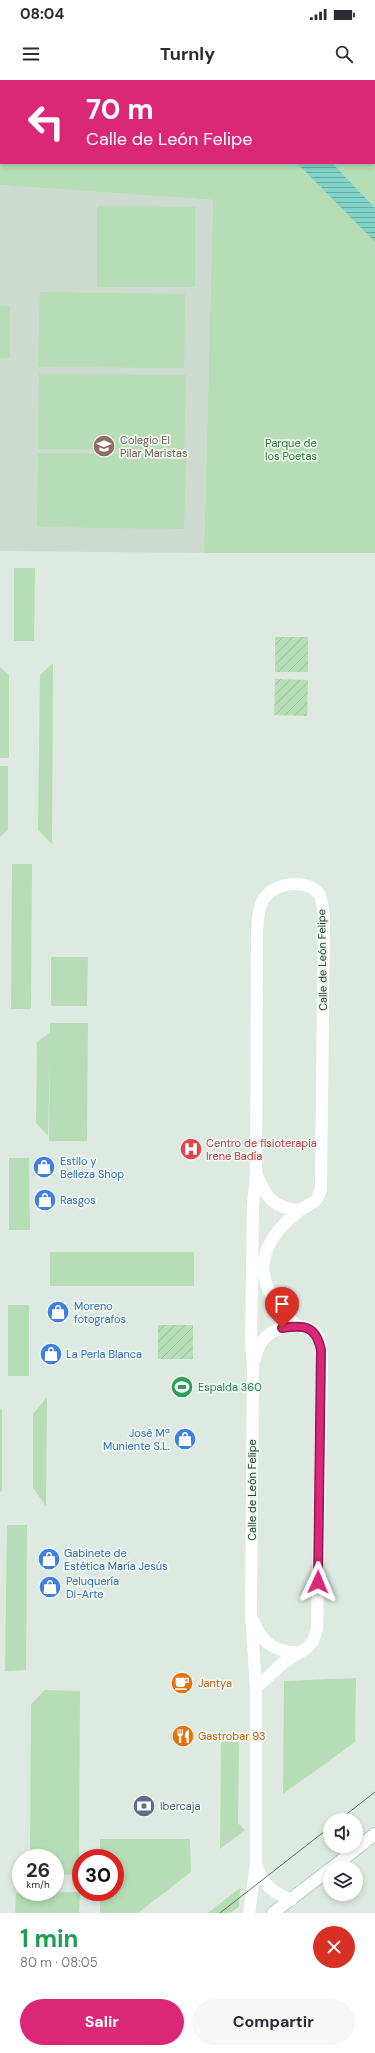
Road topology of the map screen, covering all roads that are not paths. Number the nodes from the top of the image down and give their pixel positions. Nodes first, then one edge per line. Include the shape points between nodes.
1 (256, 1173) junction
2 (300, 1210) junction
3 (297, 1326) junction
4 (253, 1367) junction
5 (251, 1613) junction
6 (298, 1652) junction
7 (256, 1688) junction
8 (375, 1834) edge
9 (341, 1861) edge
10 (256, 1865) junction
11 (323, 1875) edge
12 (291, 1900) junction
13 (249, 1913) edge
14 (273, 1913) edge

1 - 2 street, Calle de León Felipe via 270,1199 286,1209
1 - 2 street, Calle de León Felipe via 258,913 265,896 277,887 294,884 310,886 320,895 324,916 321,1188 319,1198
1 - 4 street, Calle de León Felipe via 251,1267
2 - 3 street, Calle de León Felipe via 276,1231 270,1240 263,1267 265,1281 273,1298 282,1313
3 - 4 street, Calle de León Felipe via 282,1328 265,1338 256,1354
3 - 6 street, Calle de León Felipe via 313,1331 319,1339 322,1364 317,1629 314,1640
4 - 5 street, Calle de León Felipe
5 - 6 street, Calle de León Felipe via 257,1631 265,1641 274,1648
5 - 7 street, Calle de León Felipe
6 - 7 street, Calle de León Felipe
7 - 10 street, Calle de León Felipe
8 - 9 street
10 - 12 street, Calle de León Felipe via 267,1887
10 - 13 street, Calle de León Felipe
11 - 12 street
12 - 14 street

